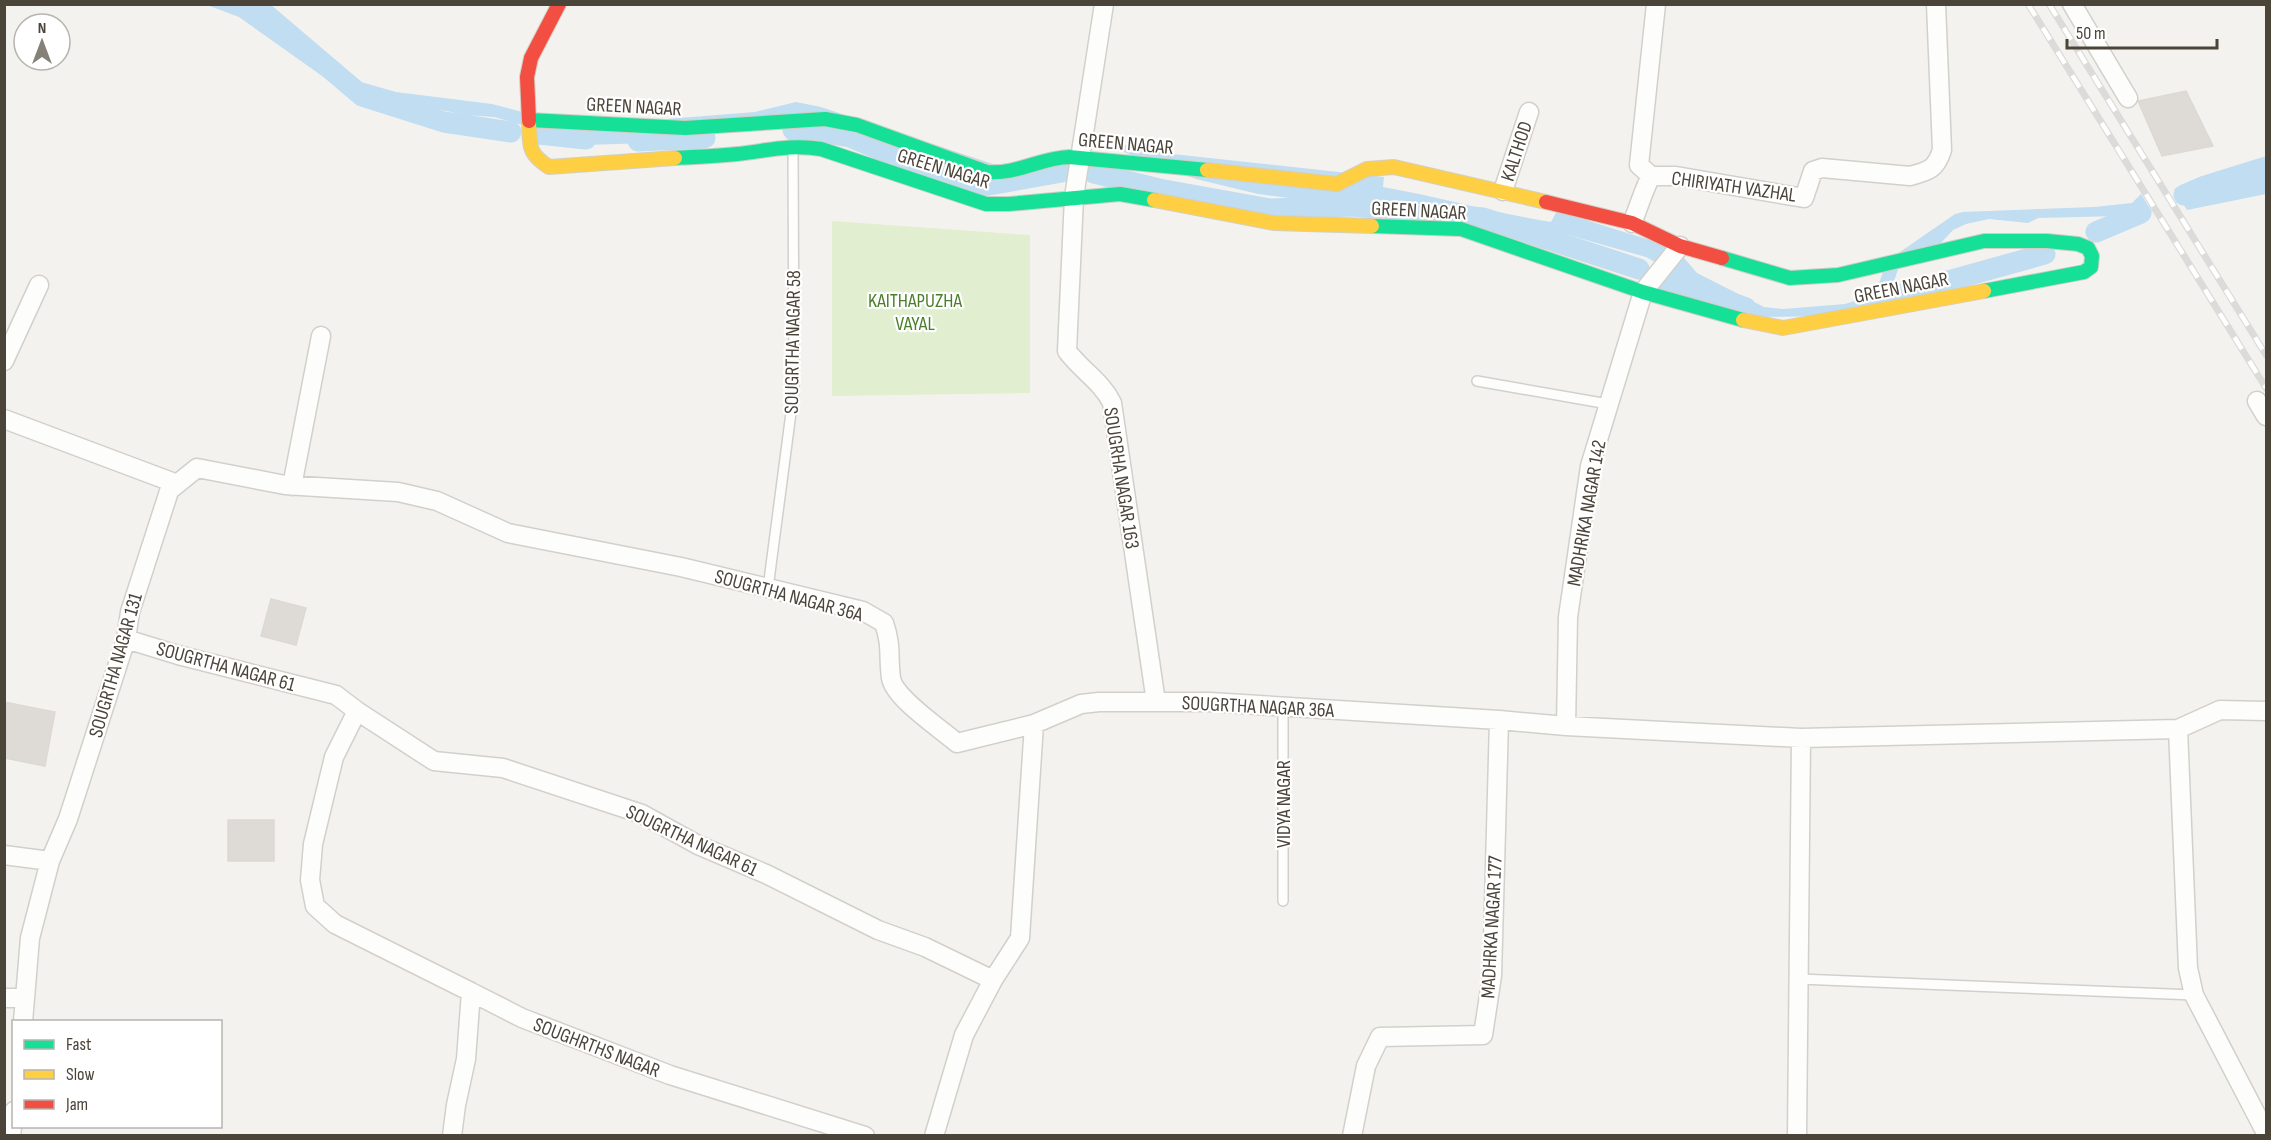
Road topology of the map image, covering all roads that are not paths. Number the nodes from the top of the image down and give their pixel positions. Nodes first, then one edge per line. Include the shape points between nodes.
1 (559, 4) edge
2 (1104, 4) edge
3 (1656, 4) edge
4 (1936, 4) edge
5 (2072, 4) edge
6 (2128, 98) dead end
7 (1529, 112) dead end
8 (529, 120) junction
9 (793, 142) junction
10 (1080, 157) junction
11 (1651, 176) junction
12 (1503, 190) junction
13 (1074, 197) junction
14 (1632, 223) junction
15 (1680, 246) junction
16 (39, 285) dead end
17 (1643, 292) junction
18 (321, 336) dead end
19 (4, 361) edge
20 (1477, 381) dead end
21 (1608, 404) junction
22 (4, 419) edge
23 (172, 482) junction
24 (292, 486) junction
25 (768, 588) junction
26 (126, 639) junction
27 (1156, 702) junction
28 (1283, 706) junction
29 (357, 711) junction
30 (2266, 711) edge
31 (1499, 720) junction
32 (1034, 724) junction
33 (1566, 726) junction
34 (2178, 729) junction
35 (1801, 738) junction
36 (4, 855) edge
37 (50, 861) junction
38 (1283, 902) dead end
39 (1799, 978) junction
40 (993, 980) junction
41 (471, 992) junction
42 (2194, 995) junction
43 (4, 998) edge
44 (25, 998) junction
45 (23, 1020) edge
46 (2266, 1133) edge
47 (452, 1136) edge
48 (865, 1136) edge
49 (934, 1136) edge
50 (1352, 1136) edge
51 (1797, 1136) edge

1 - 8 street, GREEN NAGAR via 531,58 527,77
2 - 10 street, SOUGRHA NAGAR 163
3 - 11 street via 1639,165
4 - 11 street, CHIRIYATH VAZHAL via 1942,150 1937,164 1924,173 1910,176 1822,168 1813,171 1804,198 1676,176
5 - 6 street
7 - 12 street, KALTHOD
8 - 9 street, GREEN NAGAR via 530,150 549,167 737,154
8 - 10 street, GREEN NAGAR via 685,128 825,119 857,125 999,174 1060,157
9 - 13 street, GREEN NAGAR via 986,204
9 - 25 lane, SOUGRTHA NAGAR 58 via 794,390
10 - 12 street, GREEN NAGAR via 1337,184 1367,169 1394,167
10 - 13 street, SOUGRHA NAGAR 163
11 - 14 street, CHIRIYATH VAZHAL
12 - 14 street, GREEN NAGAR
13 - 17 street, GREEN NAGAR via 1120,194 1274,223 1461,229
13 - 27 street, SOUGRHA NAGAR 163 via 1067,351 1106,390 1113,403
14 - 15 street, GREEN NAGAR
15 - 17 street, MADHRIKA NAGAR 142
15 - 17 street, GREEN NAGAR via 1790,278 1838,276 1984,242 2078,244 2088,248 2092,256 2091,267 2084,272 1784,328
16 - 19 street
17 - 21 street, MADHRIKA NAGAR 142
18 - 24 street
20 - 21 lane
21 - 33 street, MADHRIKA NAGAR 142 via 1590,466 1568,617
22 - 23 street
23 - 24 street, SOUGRTHA NAGAR 36A via 171,489 197,468
23 - 26 street, SOUGRTHA NAGAR 131 via 130,612
24 - 25 street, SOUGRTHA NAGAR 36A via 398,492 427,498 508,533
25 - 32 street, SOUGRTHA NAGAR 36A via 863,611 884,623 890,639 891,681 899,696 957,743
26 - 29 street, SOUGRTHA NAGAR 61 via 336,695
26 - 37 street, SOUGRTHA NAGAR 131 via 68,819
27 - 28 street, SOUGRTHA NAGAR 36A
27 - 32 street, SOUGRTHA NAGAR 36A via 1081,704
28 - 31 street, SOUGRTHA NAGAR 36A
28 - 38 lane, VIDYA NAGAR
29 - 40 street, SOUGRTHA NAGAR 61 via 434,761 503,768 642,814 698,845
29 - 41 street, SOUGHRTHS NAGAR via 334,757 315,834 310,880 315,906 335,924
30 - 34 street via 2220,710
31 - 33 street, SOUGRTHA NAGAR 36A
31 - 50 street, MADHRKA NAGAR 177 via 1492,976 1483,1035 1380,1037 1366,1066
32 - 40 street via 1020,938
33 - 35 street, SOUGRTHA NAGAR 36A
34 - 35 street, SOUGRTHA NAGAR 36A
34 - 42 street via 2188,968
35 - 39 street
36 - 37 street
37 - 44 street, SOUGRTHA NAGAR 131 via 30,938
39 - 42 lane
39 - 51 street
40 - 49 street via 964,1035
41 - 47 street via 466,1059
41 - 48 street, SOUGHRTHS NAGAR via 531,1022 670,1075
42 - 46 street
43 - 44 street
44 - 45 street, SOUGRTHA NAGAR 131

